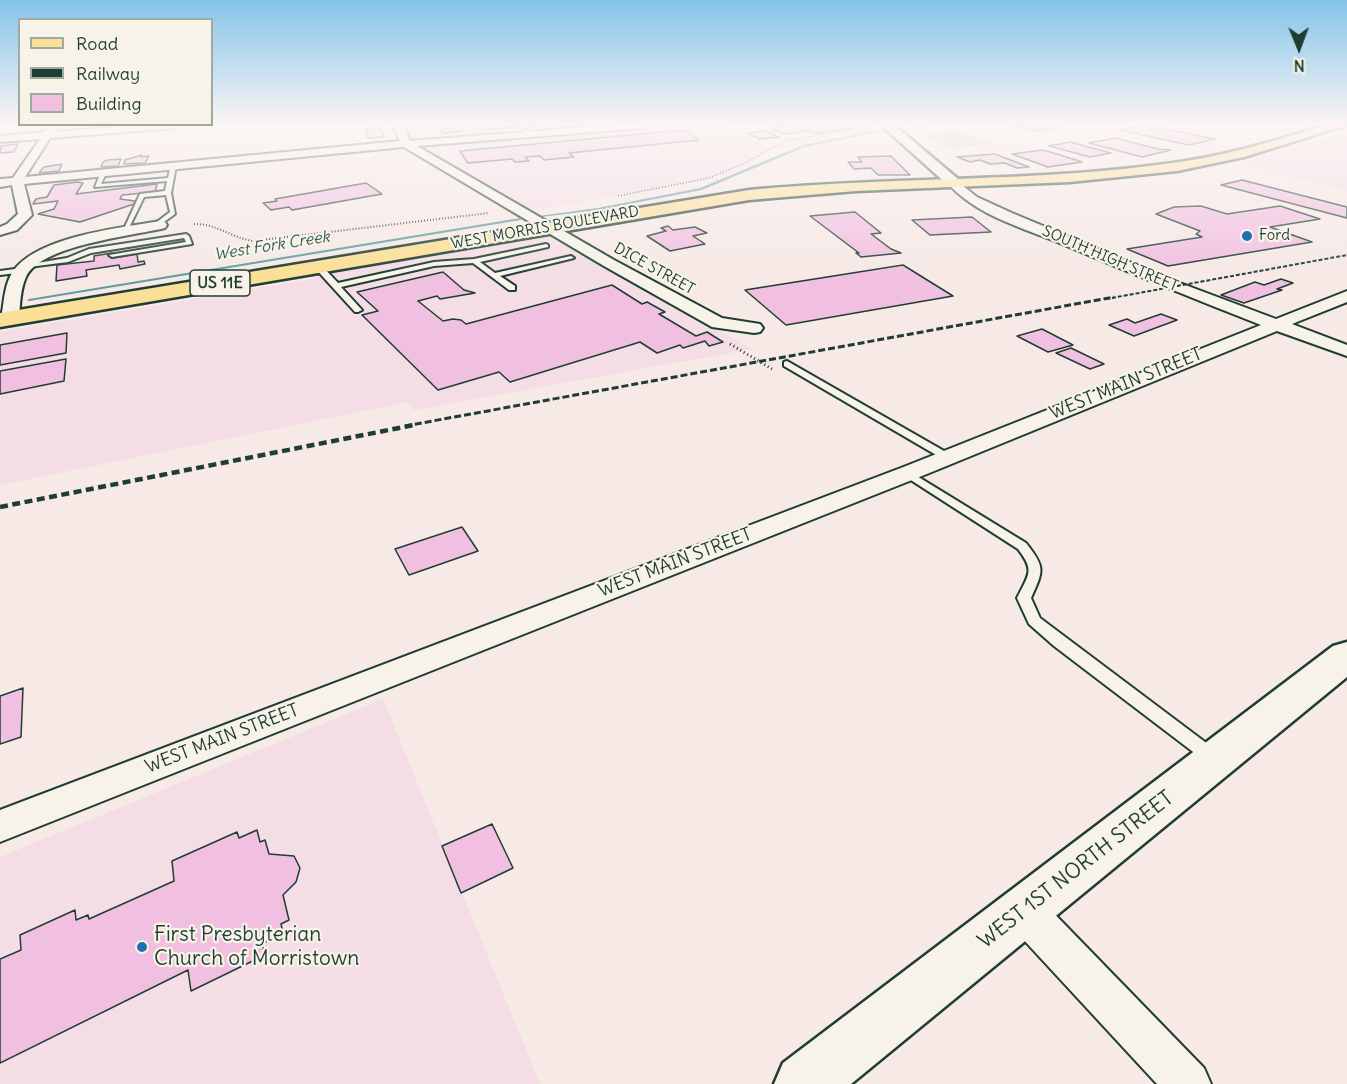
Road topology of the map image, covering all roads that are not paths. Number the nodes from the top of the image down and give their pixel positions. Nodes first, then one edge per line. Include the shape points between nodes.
1 (20, 176) edge
2 (109, 176) edge
3 (170, 176) edge
4 (459, 176) edge
5 (946, 176) edge
6 (1084, 176) edge
7 (17, 181) junction
8 (953, 182) junction
9 (0, 183) edge
10 (168, 193) junction
11 (157, 226) joint
12 (549, 228) junction
13 (0, 231) edge
14 (124, 232) junction
15 (440, 246) junction
16 (546, 246) dead end
17 (112, 255) dead end
18 (94, 257) dead end
19 (572, 258) dead end
20 (68, 260) junction
21 (474, 261) junction
22 (456, 262) junction
23 (318, 267) junction
24 (25, 268) junction
25 (0, 273) edge
26 (494, 275) junction
27 (336, 286) junction
28 (512, 288) dead end
29 (1347, 296) edge
30 (358, 310) dead end
31 (5, 320) edge
32 (1274, 324) junction
33 (754, 328) dead end
34 (1347, 351) edge
35 (787, 364) dead end
36 (947, 457) junction
37 (907, 473) junction
38 (1347, 656) edge
39 (1215, 760) junction
40 (0, 826) edge
41 (1024, 911) junction
42 (804, 1084) edge
43 (1188, 1084) edge

1 - 7 street
2 - 7 street
3 - 10 lane
4 - 12 street, DICE STREET
5 - 8 main road
6 - 8 main road, WEST MORRIS BOULEVARD / US 11E
7 - 9 street
7 - 13 street via 25,215 12,227
8 - 12 main road, WEST MORRIS BOULEVARD / US 11E via 789,190
8 - 32 street, SOUTH HIGH STREET via 973,200 1007,216
10 - 11 lane via 172,213
10 - 14 lane via 142,195
11 - 14 street
12 - 15 main road, WEST MORRIS BOULEVARD / US 11E
12 - 33 street, DICE STREET via 718,323
14 - 24 street via 60,248
15 - 22 lane
15 - 23 main road, WEST MORRIS BOULEVARD / US 11E
16 - 21 lane
17 - 20 lane via 190,243 186,236 89,251
18 - 20 lane
19 - 26 lane
20 - 24 lane
21 - 22 lane
21 - 26 lane
22 - 27 lane
23 - 27 lane
23 - 31 main road, WEST MORRIS BOULEVARD / US 11E
24 - 25 lane
24 - 31 street via 17,279
26 - 28 lane
27 - 30 lane
29 - 32 street, WEST MAIN STREET
32 - 34 street, SOUTH HIGH STREET
32 - 36 street, WEST MAIN STREET
35 - 36 lane
36 - 37 street, WEST MAIN STREET
37 - 39 lane via 1022,546 1033,560 1036,572 1024,598 1034,621
37 - 40 street, WEST MAIN STREET
38 - 39 main road, WEST 1ST NORTH STREET
39 - 41 main road, WEST 1ST NORTH STREET
41 - 42 main road, WEST 1ST NORTH STREET
41 - 43 street

